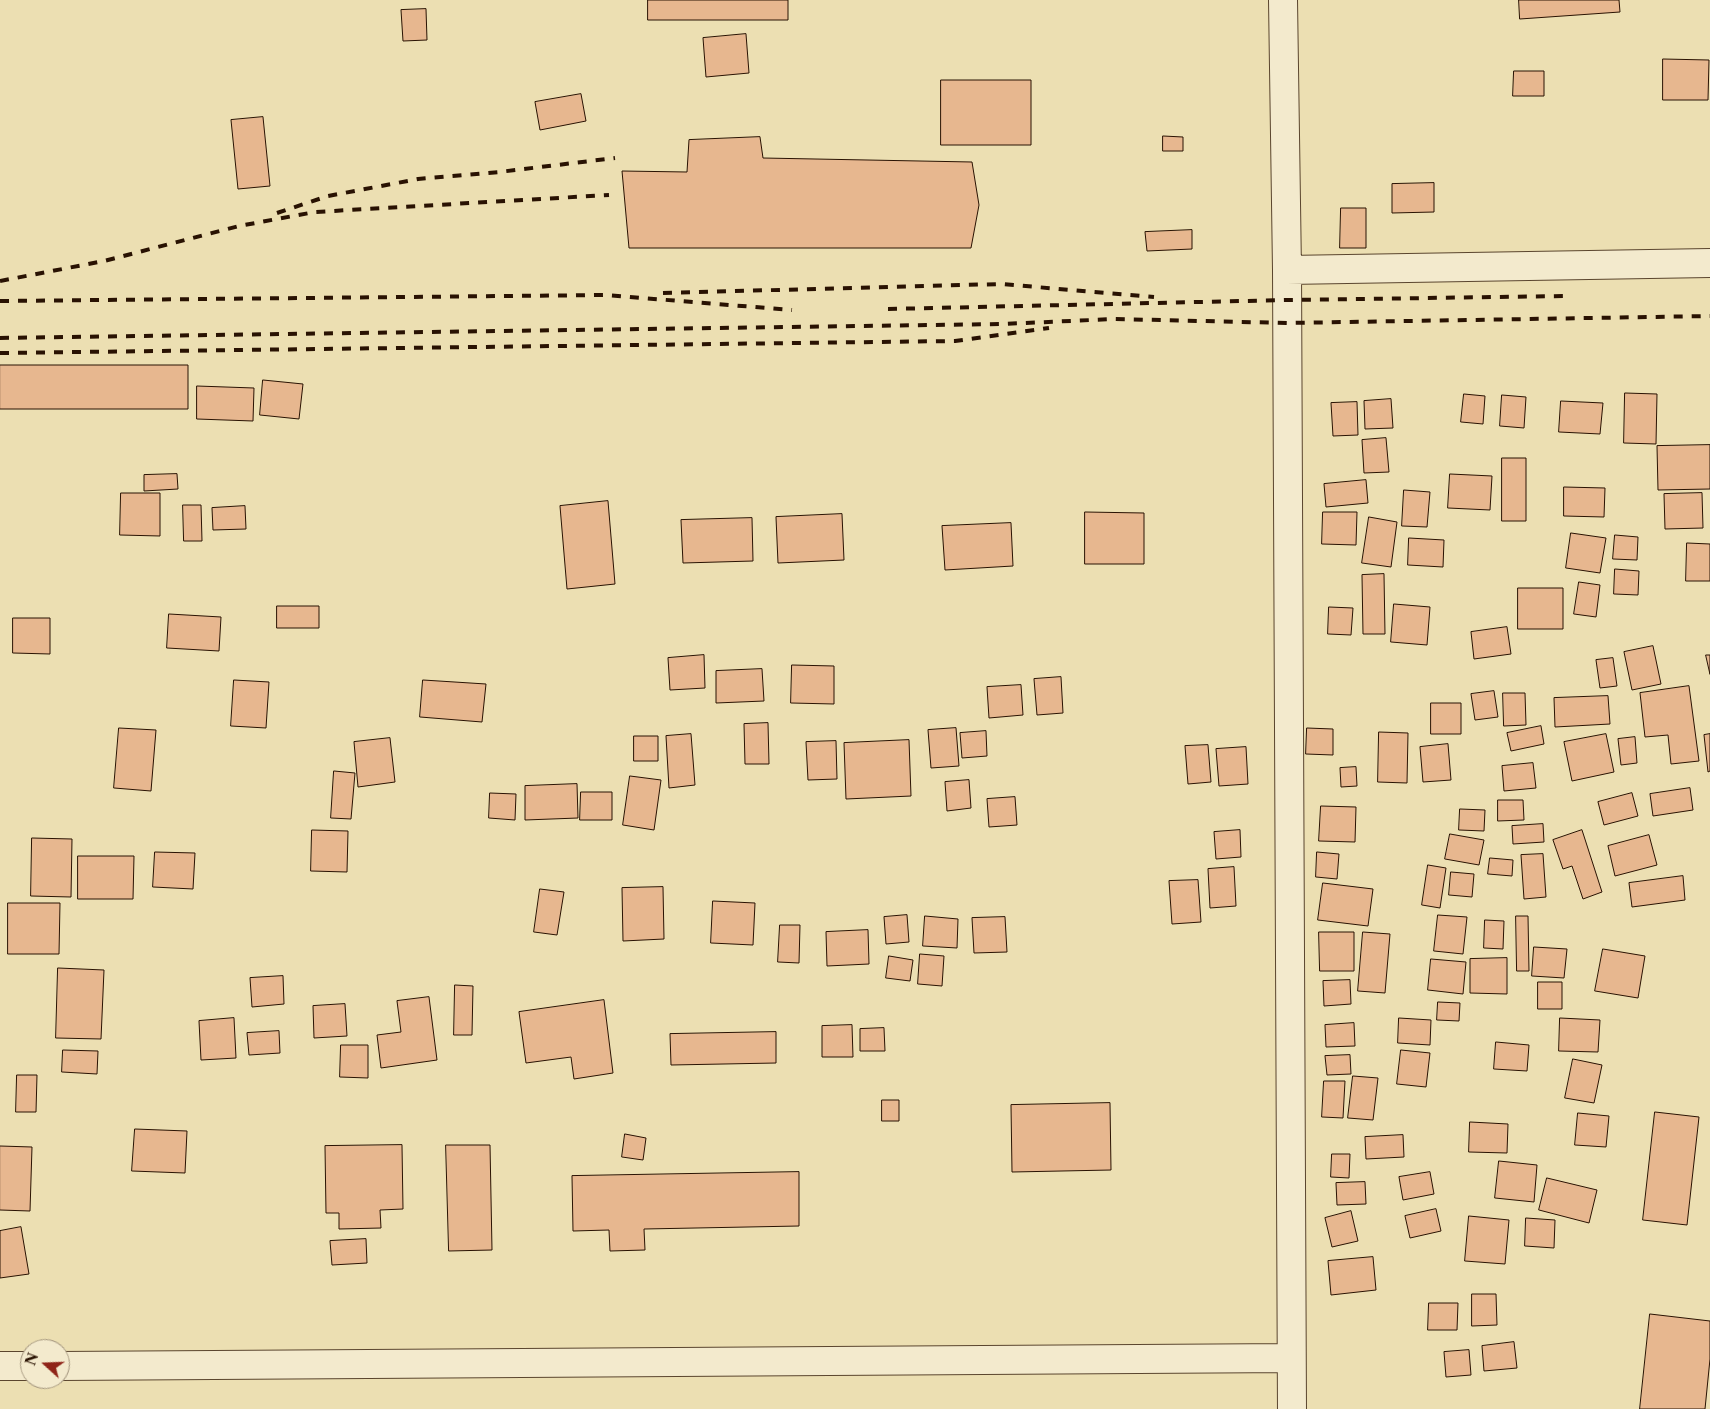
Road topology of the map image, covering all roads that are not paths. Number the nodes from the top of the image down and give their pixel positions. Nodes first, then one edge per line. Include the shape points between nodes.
1 (1283, 0) edge
2 (1710, 263) edge
3 (1287, 270) junction
4 (1292, 1358) junction
5 (0, 1366) edge
6 (20, 1366) edge
7 (70, 1366) edge
8 (1292, 1409) edge

1 - 3 street
2 - 3 street
3 - 4 street
4 - 7 street
4 - 8 street
5 - 6 street

